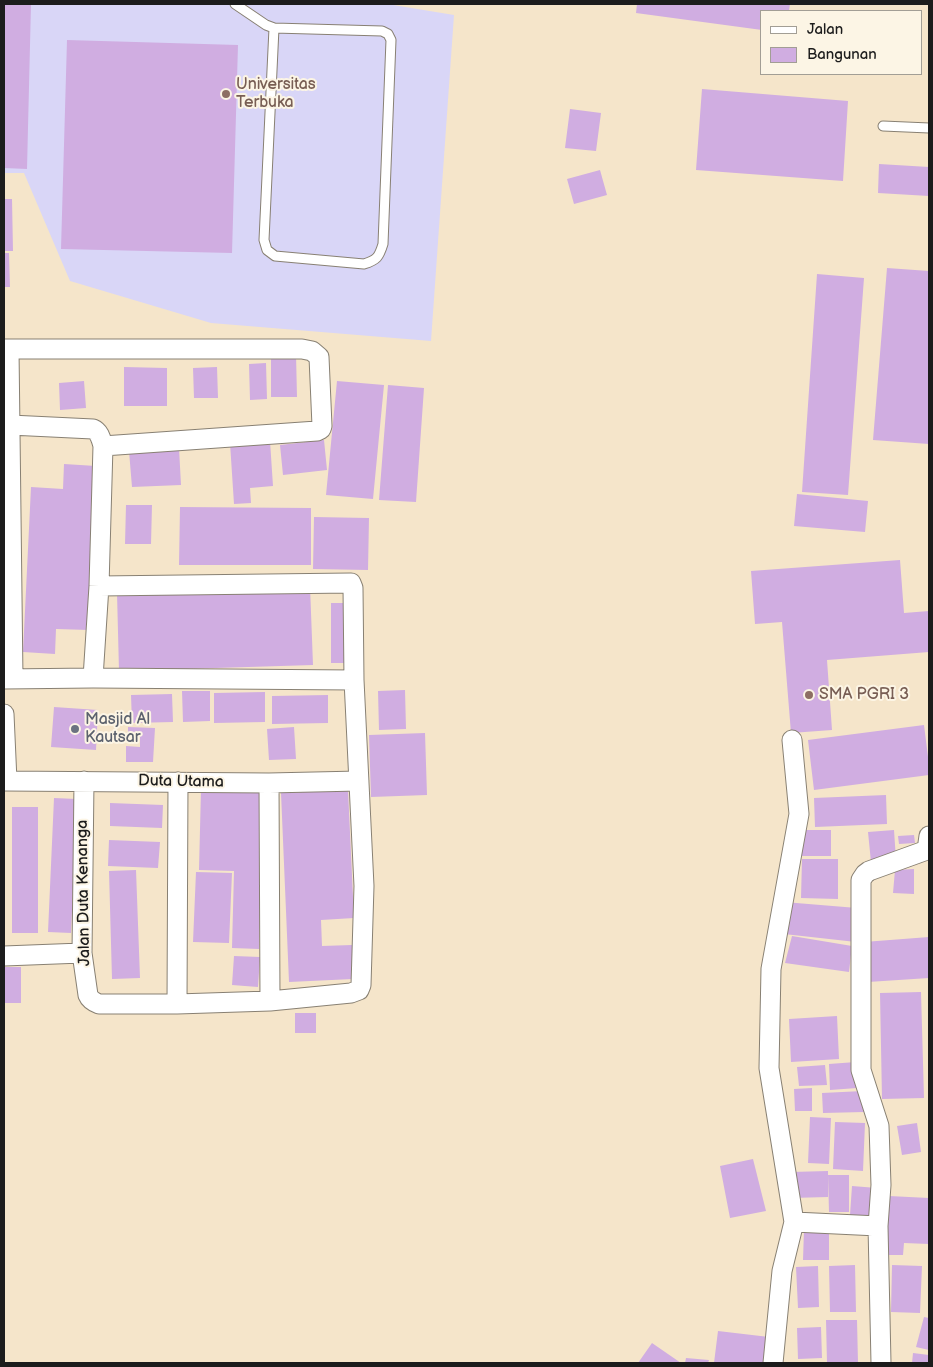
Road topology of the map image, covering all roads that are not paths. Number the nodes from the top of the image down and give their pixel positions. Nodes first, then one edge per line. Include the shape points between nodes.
1 (235, 4) edge
2 (274, 28) junction
3 (882, 126) dead end
4 (929, 128) edge
5 (6, 349) edge
6 (10, 426) junction
7 (103, 446) junction
8 (98, 586) junction
9 (93, 678) junction
10 (8, 679) edge
11 (354, 680) junction
12 (4, 714) edge
13 (792, 740) dead end
14 (5, 781) edge
15 (84, 781) junction
16 (359, 781) junction
17 (178, 782) junction
18 (269, 783) junction
19 (928, 846) edge
20 (82, 954) junction
21 (4, 956) edge
22 (270, 1001) junction
23 (177, 1004) junction
24 (794, 1222) junction
25 (878, 1226) junction
26 (773, 1363) edge
27 (881, 1363) edge

1 - 2 lane
2 - 2 lane via 382,31 391,40 383,244 379,256 371,262 275,256 267,250 264,240
3 - 4 lane
5 - 6 street
5 - 7 street via 302,349 319,357 322,426 317,431
6 - 7 street via 93,429 99,433
6 - 10 street
7 - 8 street
8 - 9 street
8 - 11 street via 351,583
9 - 10 street
9 - 11 street
11 - 16 street
12 - 14 street
13 - 24 street via 799,814 771,969 769,1068
14 - 15 street, Duta Utama
15 - 17 street, Duta Utama
15 - 20 street, Jalan Duta Kenanga
16 - 18 street, Duta Utama
16 - 22 street via 364,886 359,990
17 - 18 street, Duta Utama
17 - 23 street
18 - 22 street
19 - 25 street via 869,871 861,880 861,1070 879,1126 881,1185
20 - 21 street
20 - 23 street, Jalan Duta Kenanga via 88,995 95,1002
22 - 23 street
24 - 25 street
24 - 26 street via 782,1271
25 - 27 street

